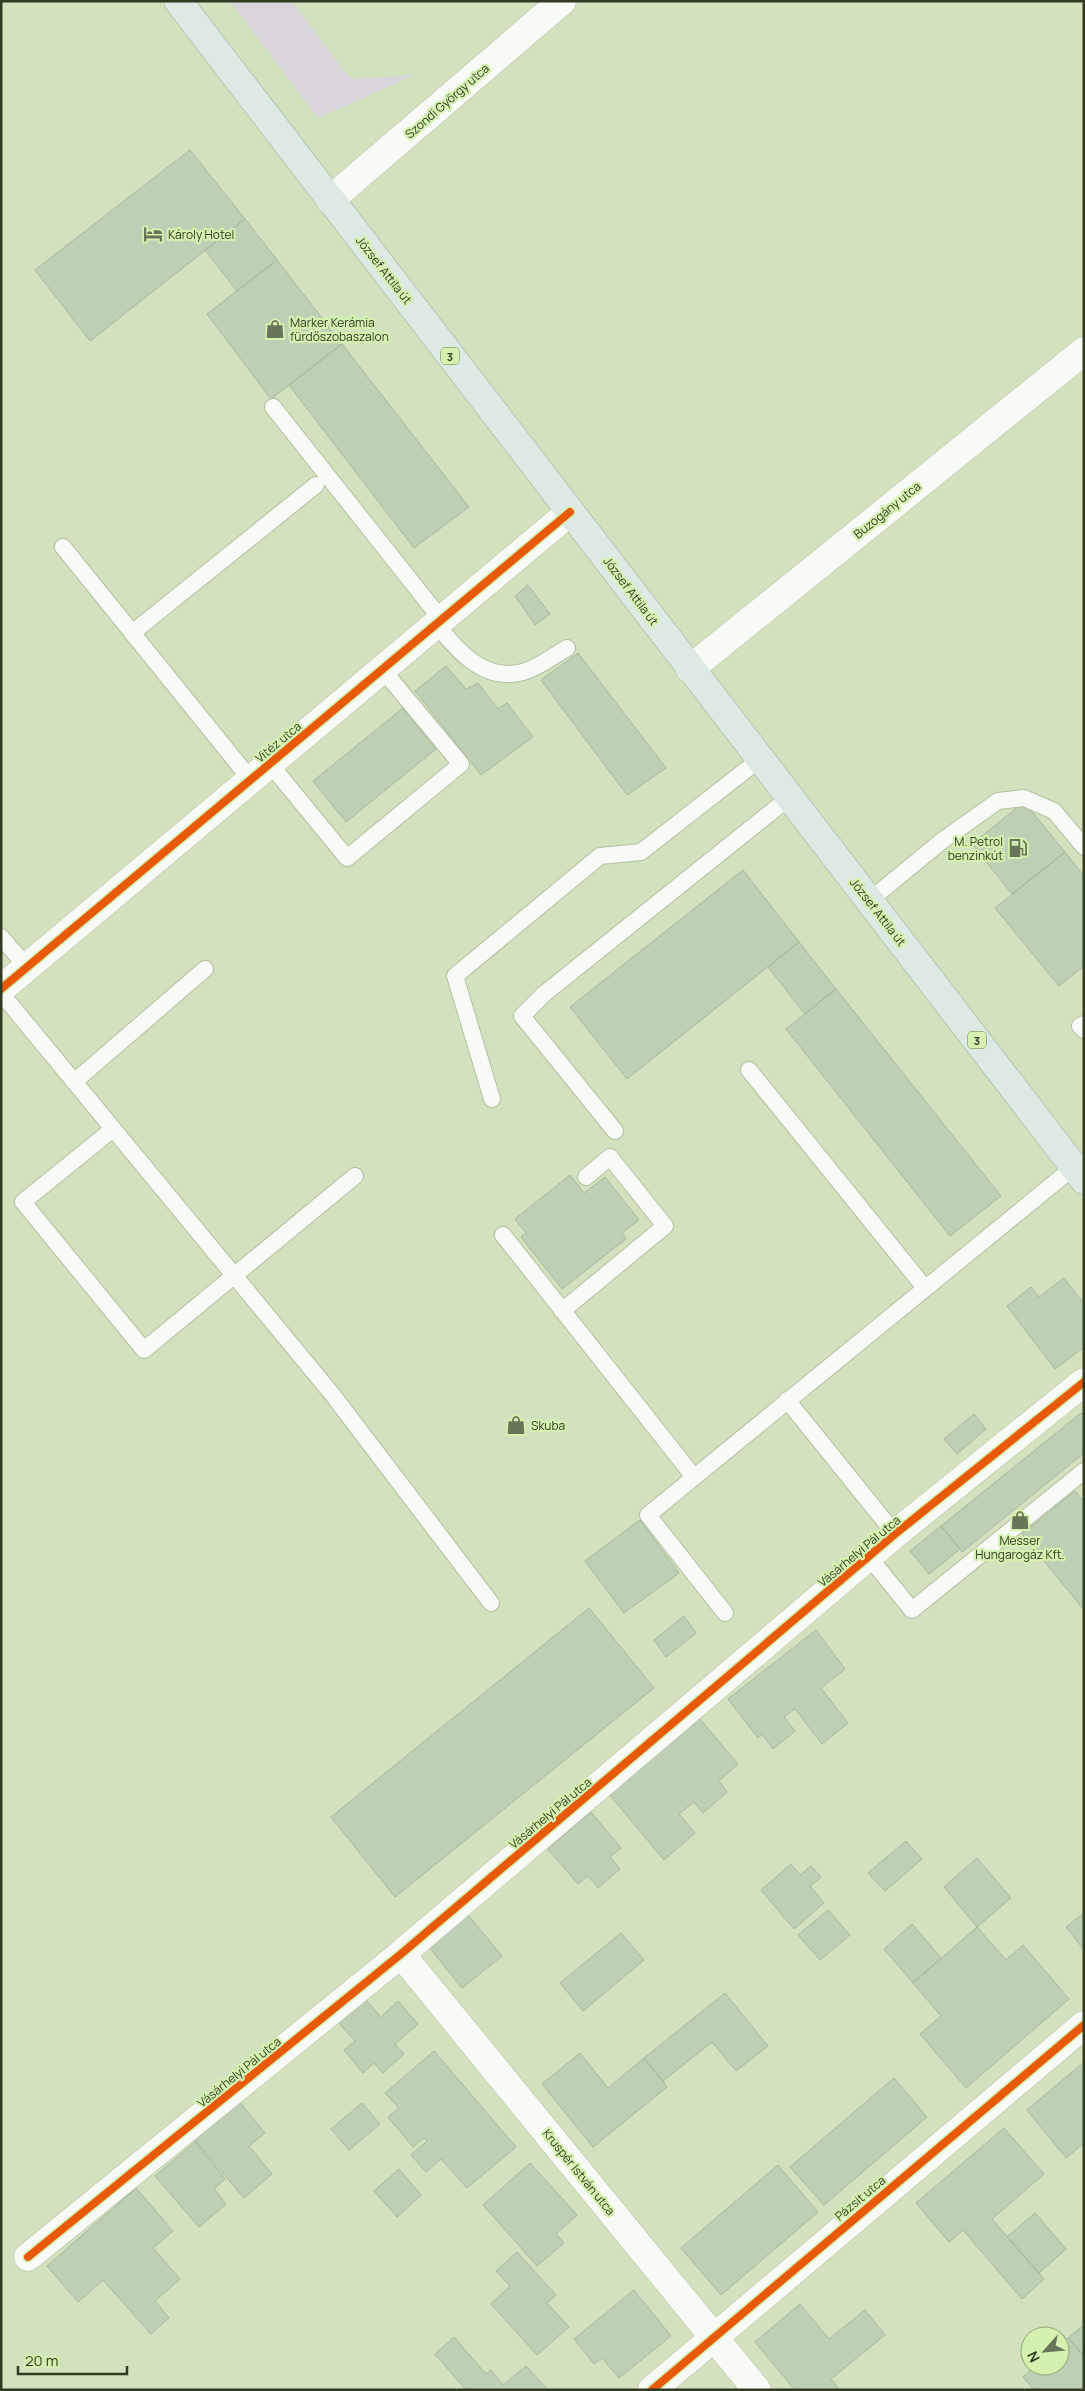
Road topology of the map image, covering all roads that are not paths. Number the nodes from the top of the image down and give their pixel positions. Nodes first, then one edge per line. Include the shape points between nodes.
1 (178, 1) edge
2 (562, 1) edge
3 (330, 200) junction
4 (1084, 351) edge
5 (273, 407) dead end
6 (316, 485) dead end
7 (570, 512) junction
8 (63, 547) dead end
9 (439, 622) junction
10 (132, 633) junction
11 (567, 648) dead end
12 (690, 669) junction
13 (382, 670) junction
14 (760, 759) junction
15 (260, 772) junction
16 (790, 797) junction
17 (1084, 847) edge
18 (870, 900) junction
19 (1, 937) edge
20 (26, 968) junction
21 (205, 969) dead end
22 (1, 989) edge
23 (1, 993) edge
24 (1084, 1024) edge
25 (1084, 1030) edge
26 (749, 1070) dead end
27 (74, 1082) junction
28 (492, 1099) dead end
29 (113, 1129) junction
30 (615, 1131) dead end
31 (1079, 1174) edge
32 (355, 1176) dead end
33 (586, 1177) dead end
34 (503, 1236) dead end
35 (235, 1276) junction
36 (925, 1288) junction
37 (562, 1311) junction
38 (1084, 1382) edge
39 (787, 1400) junction
40 (1084, 1471) edge
41 (694, 1477) junction
42 (895, 1534) junction
43 (869, 1556) junction
44 (491, 1603) dead end
45 (725, 1612) dead end
46 (401, 1954) junction
47 (1084, 2025) edge
48 (28, 2258) dead end
49 (714, 2337) junction
50 (652, 2390) edge
51 (757, 2390) edge

1 - 3 main road, József Attila út / 3
2 - 3 street, Szondi György utca
3 - 7 main road, József Attila út / 3
4 - 12 street, Buzogány utca
5 - 9 lane
6 - 10 lane
7 - 9 street, Vitéz utca
7 - 12 main road, József Attila út / 3
8 - 10 lane
9 - 11 lane via 457,650 473,663 500,673 532,669
9 - 13 street, Vitéz utca
10 - 15 lane
12 - 14 main road, József Attila út / 3
13 - 15 street, Vitéz utca
13 - 15 lane via 461,764 347,858
14 - 16 main road, József Attila út / 3
14 - 28 lane via 641,852 600,856 456,976
15 - 20 street, Vitéz utca
16 - 18 main road, József Attila út / 3
16 - 30 lane via 544,994 522,1016
17 - 18 lane via 1054,811 1024,798 998,801 943,840
18 - 31 main road, József Attila út / 3
19 - 20 lane
20 - 22 street, Vitéz utca
21 - 27 lane
23 - 27 lane
24 - 25 lane via 1080,1026
26 - 36 lane
27 - 29 lane
29 - 35 lane
29 - 35 lane via 24,1202 144,1350
31 - 36 lane
32 - 35 lane
33 - 37 lane via 610,1157 665,1226
34 - 37 lane
35 - 44 lane via 332,1394
36 - 39 lane
37 - 41 lane
38 - 42 street, Vásárhelyi Pál utca
39 - 41 lane
39 - 42 lane
40 - 43 lane via 912,1610
41 - 45 lane via 648,1515
42 - 43 street, Vásárhelyi Pál utca
43 - 46 street, Vásárhelyi Pál utca
46 - 48 street, Vásárhelyi Pál utca
46 - 49 street, Kruspér István utca
47 - 49 street, Pázsit utca
49 - 50 street, Pázsit utca
49 - 51 street, Kruspér István utca

